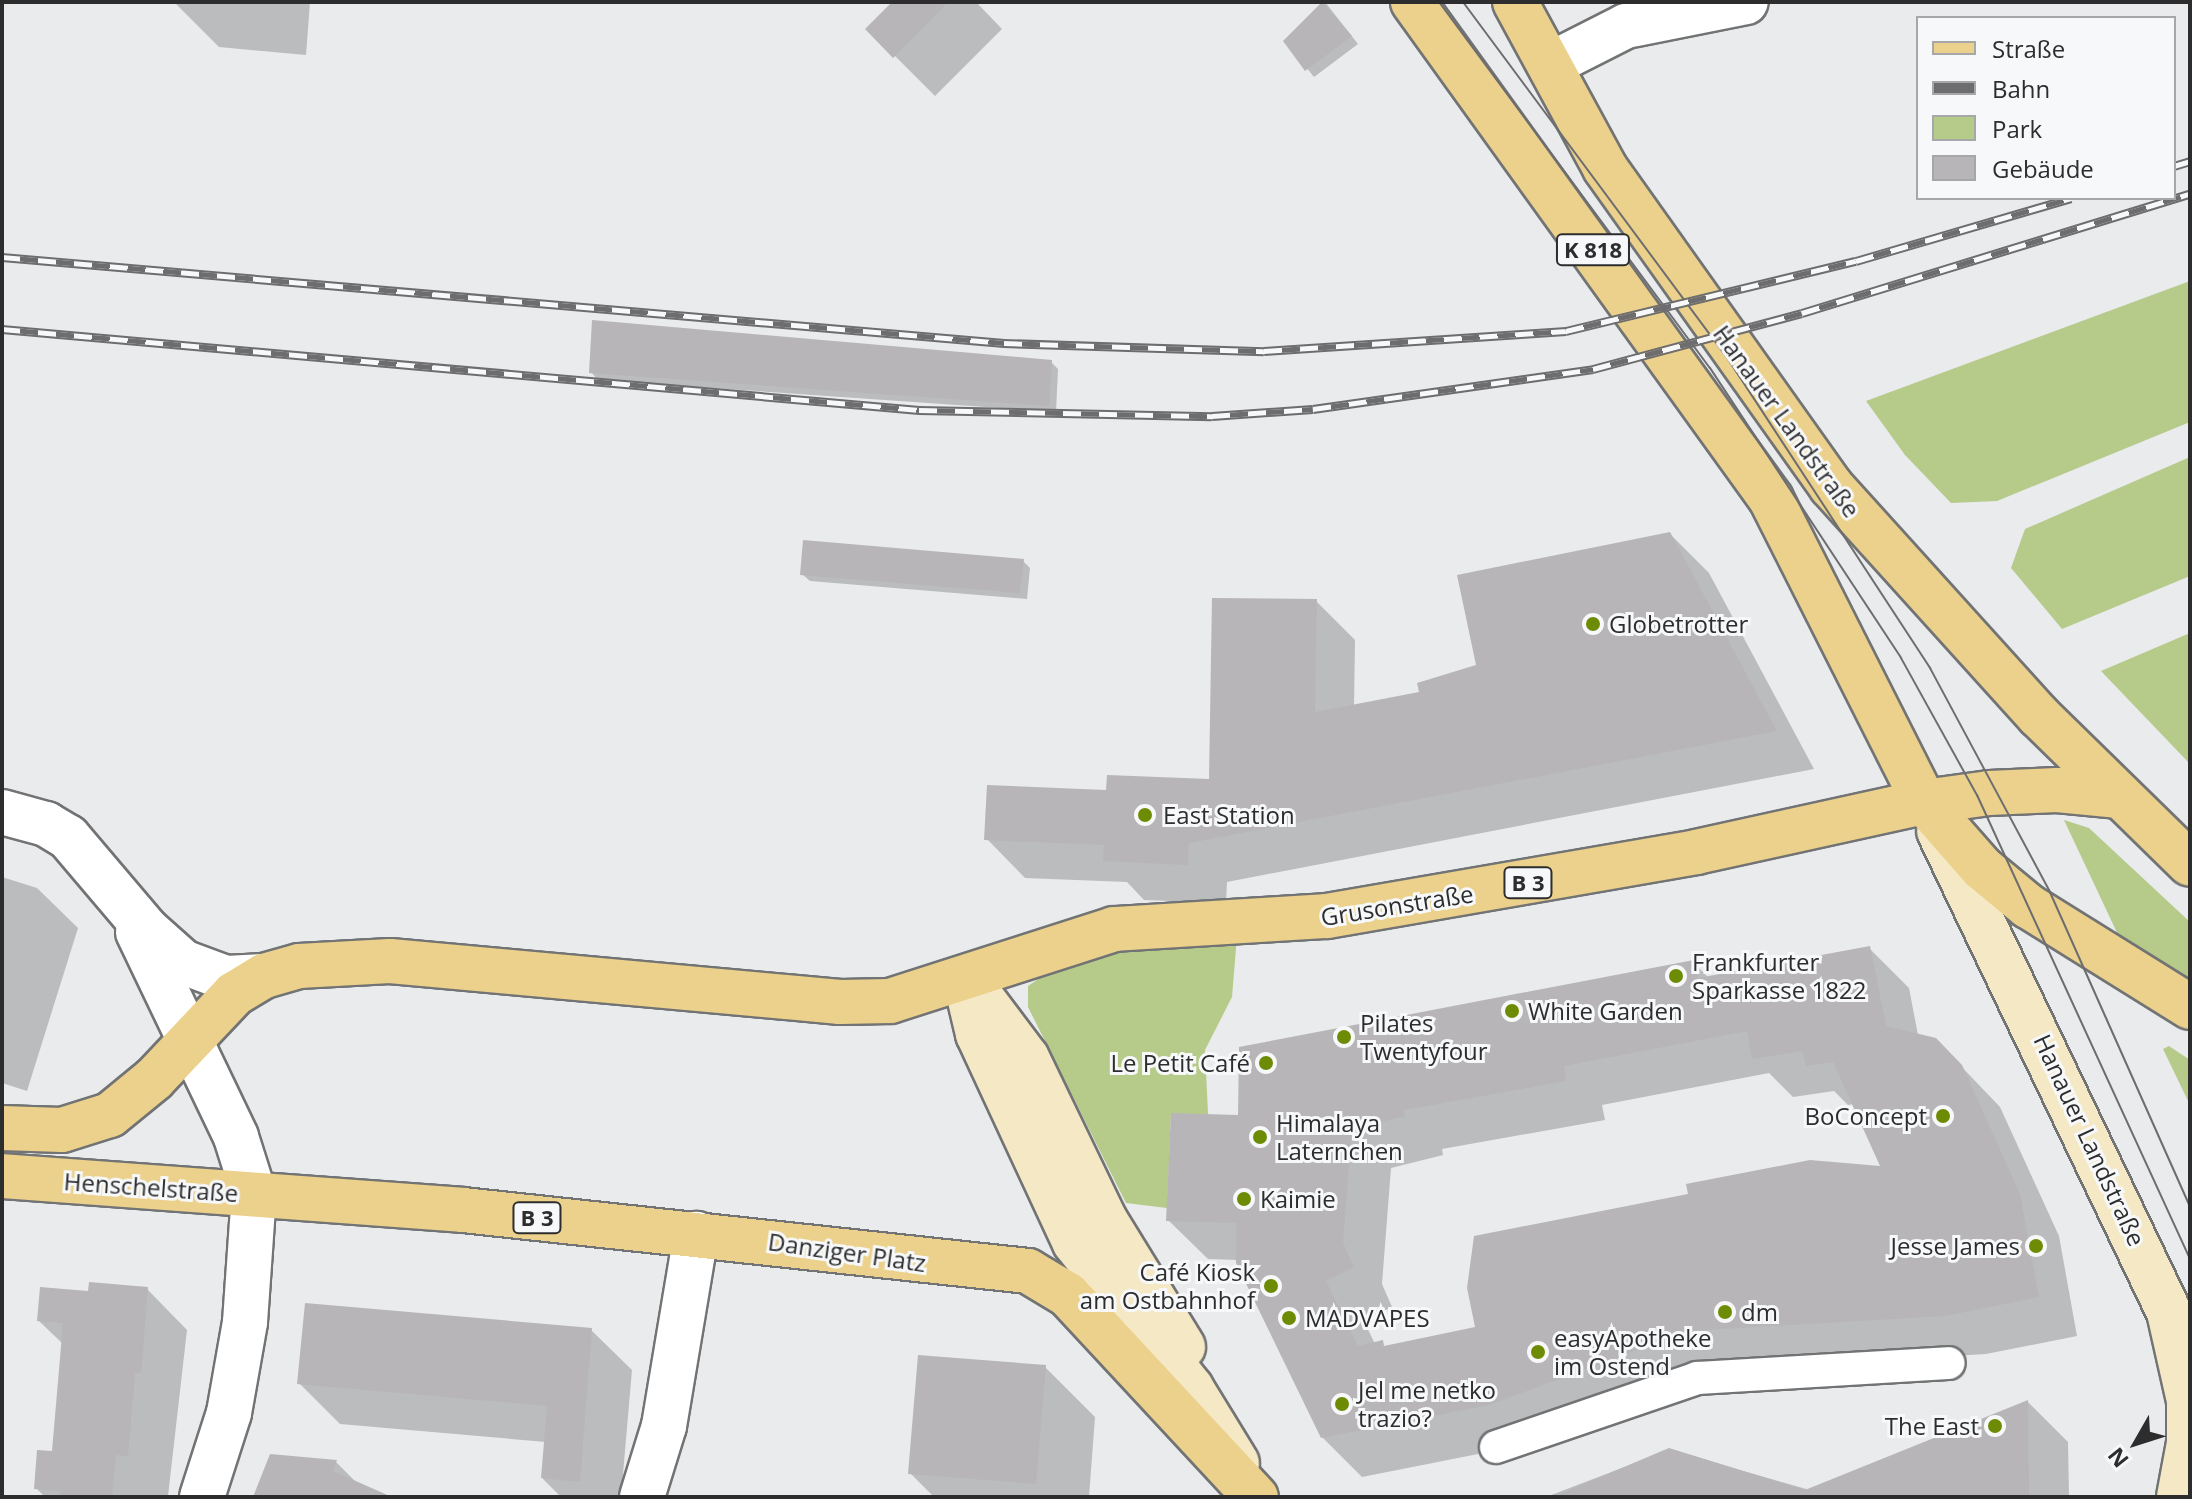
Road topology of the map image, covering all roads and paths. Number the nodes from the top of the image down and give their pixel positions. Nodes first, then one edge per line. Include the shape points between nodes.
1 (1413, 2) edge
2 (1515, 2) edge
3 (1746, 2) edge
4 (1551, 64) junction
5 (2117, 796) junction
6 (1924, 802) junction
7 (2, 812) edge
8 (2190, 864) edge
9 (121, 898) junction
10 (264, 976) junction
11 (965, 979) junction
12 (2190, 1007) edge
13 (188, 1040) junction
14 (2, 1128) edge
15 (2, 1176) edge
16 (254, 1194) junction
17 (299, 1196) joint
18 (696, 1234) junction
19 (1949, 1363) dead end
20 (1496, 1447) dead end
21 (1254, 1494) edge
22 (202, 1497) edge
23 (642, 1497) edge
24 (2179, 1497) edge

1 - 6 main road, Hanauer Landstraße / K 818 via 1771,499
2 - 4 main road, Hanauer Landstraße / K 818
3 - 4 street via 1626,26
4 - 5 main road, Hanauer Landstraße / K 818 via 1605,168 1825,478
5 - 6 main road, B 3 via 2033,791
5 - 8 main road, Hanauer Landstraße
6 - 11 main road, Grusonstraße / B 3 via 1788,835 1327,916 1096,933
6 - 12 main road, Hanauer Landstraße via 1982,868 2028,906
6 - 24 main road, Hanauer Landstraße via 2004,957 2169,1312 2189,1401
7 - 9 street via 46,824 68,837
9 - 10 street via 157,940 192,967 226,978
9 - 13 street
10 - 11 main road, B 3 via 331,962 390,961 875,1002
10 - 13 main road, B 3 via 221,1004
11 - 21 main road, Danziger Platz via 1001,1018 1027,1058 1091,1194 1167,1316
13 - 14 main road, B 3 via 154,1079 110,1115 62,1130
13 - 16 street via 236,1137
15 - 16 main road, Henschelstraße / B 3
16 - 17 main road, Henschelstraße / B 3
16 - 22 street via 245,1322 229,1413
17 - 18 main road, Danziger Platz / B 3
18 - 21 main road, Danziger Platz / B 3 via 803,1243 902,1261 1028,1271 1048,1279
18 - 23 street via 664,1426
19 - 20 street via 1697,1378

